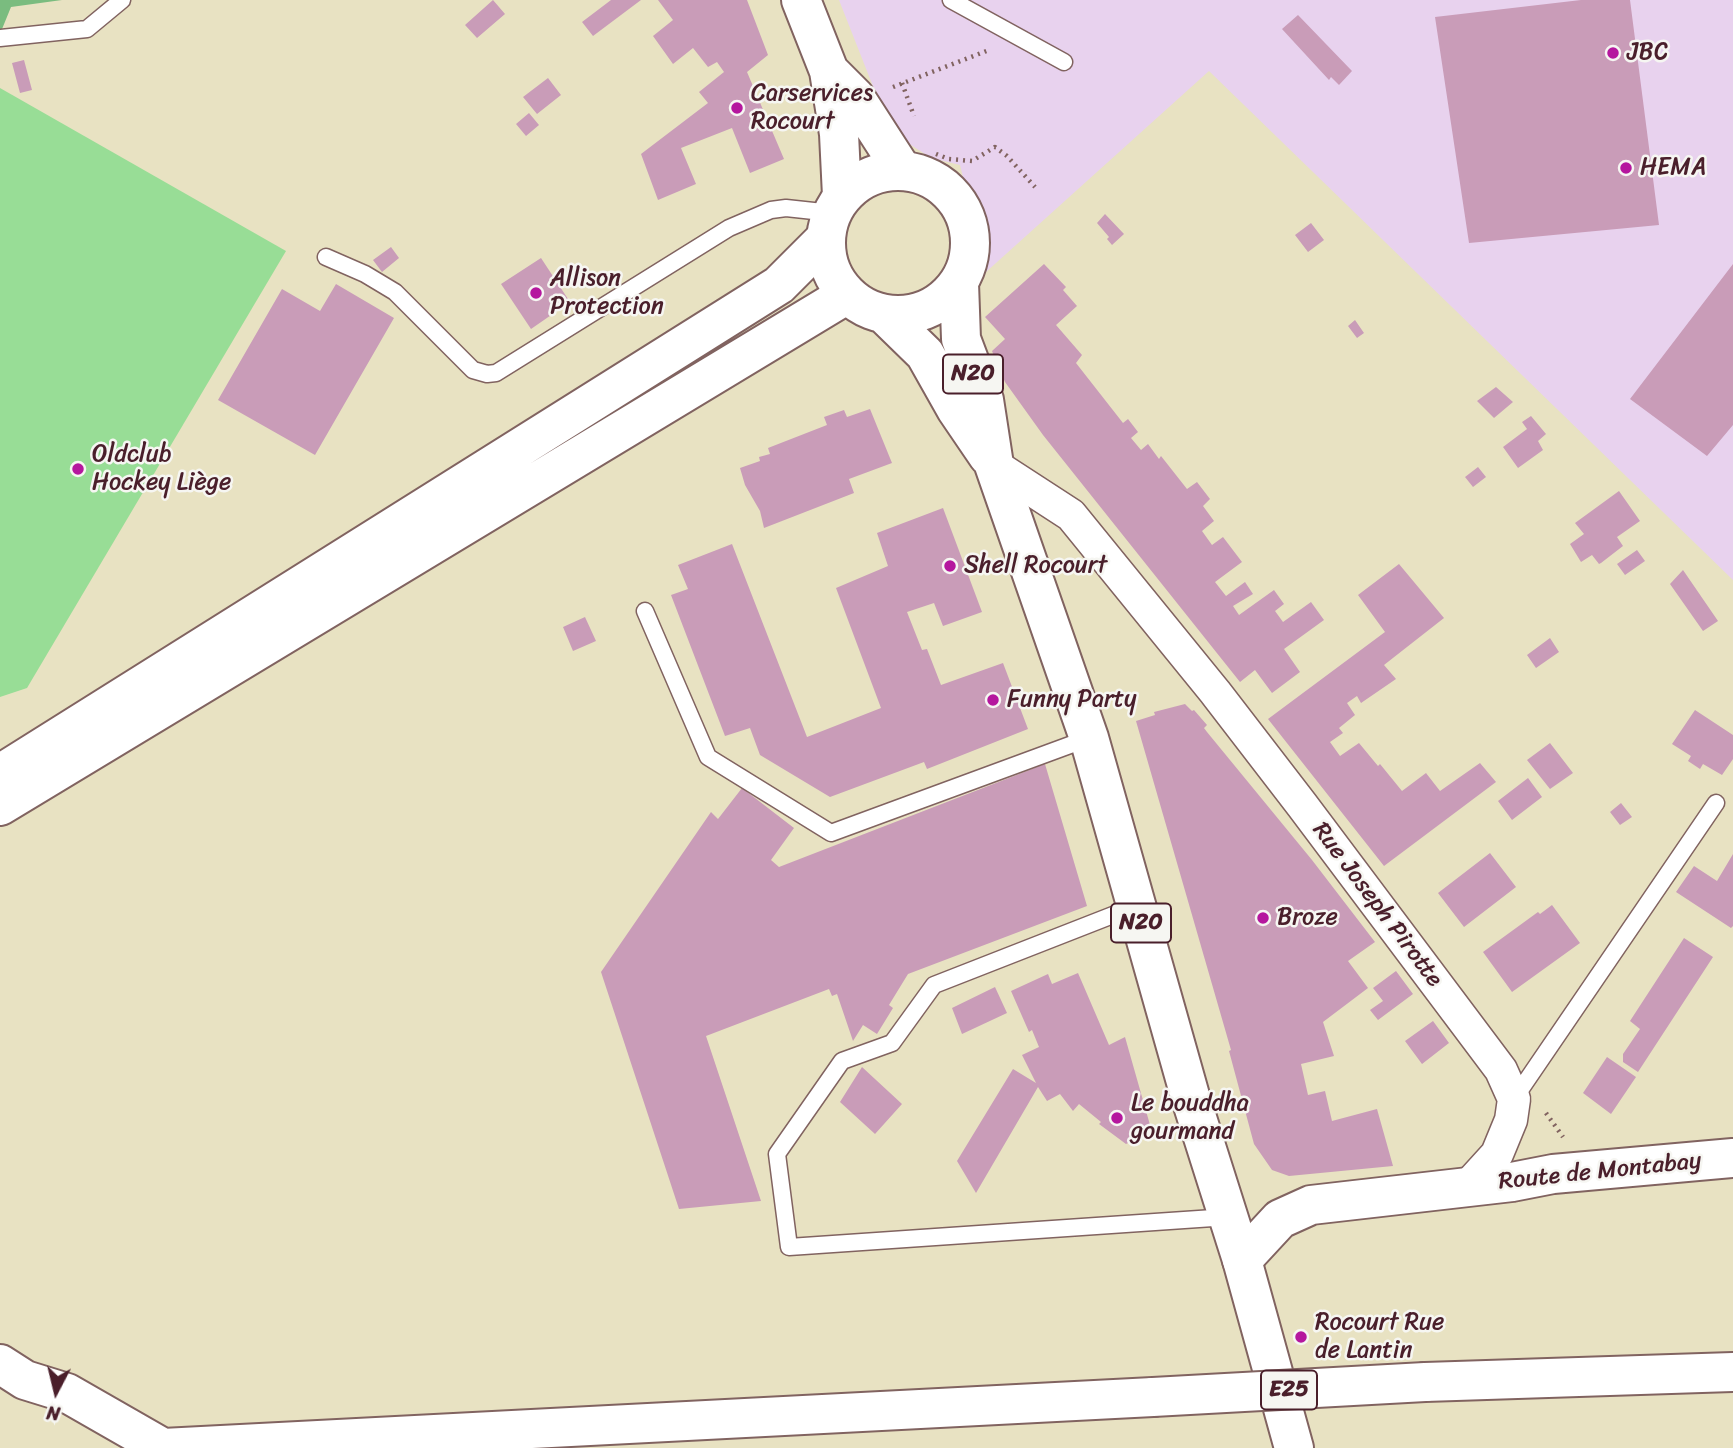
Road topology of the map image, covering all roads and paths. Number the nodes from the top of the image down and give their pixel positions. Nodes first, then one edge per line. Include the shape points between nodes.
1 (122, 0) edge
2 (801, 0) edge
3 (951, 0) edge
4 (0, 38) edge
5 (1000, 46) dead end
6 (1064, 62) dead end
7 (829, 71) junction
8 (882, 91) dead end
9 (914, 160) junction
10 (1035, 187) dead end
11 (833, 216) junction
12 (326, 257) dead end
13 (959, 283) junction
14 (846, 295) junction
15 (885, 315) junction
16 (994, 465) junction
17 (645, 611) dead end
18 (1089, 738) junction
19 (0, 774) edge
20 (1716, 803) dead end
21 (0, 806) edge
22 (1136, 906) junction
23 (1514, 1099) junction
24 (1733, 1158) edge
25 (1467, 1187) junction
26 (1228, 1217) junction
27 (1242, 1260) junction
28 (0, 1364) edge
29 (1733, 1372) edge
30 (163, 1448) edge
31 (1294, 1448) edge

1 - 4 lane via 87,29
2 - 7 main road
3 - 6 lane
5 - 8 path
7 - 9 main road
7 - 11 main road via 839,134
9 - 10 path via 972,161 995,147
9 - 11 main road via 857,183
9 - 13 main road, N20 via 928,177 951,192 968,219 971,251
11 - 12 lane via 786,208 729,228 496,373 473,370 395,292
11 - 14 main road via 830,268
11 - 19 main road via 779,285
13 - 15 main road, N20 via 950,296 929,310
13 - 16 main road, N20 via 961,338 984,400
14 - 15 main road, N20
14 - 21 main road
15 - 16 main road, N20 via 925,354
16 - 18 main road, N20
16 - 23 street, Rue Joseph Pirotte via 1053,501 1078,523 1302,805 1501,1070
17 - 18 lane via 708,757 831,833
18 - 22 main road, N20
20 - 23 lane
22 - 26 main road, N20
22 - 26 lane via 934,985 892,1043 842,1061 777,1154 789,1247
23 - 25 street via 1497,1154
24 - 25 main road, Route de Montabay via 1553,1174
25 - 27 main road via 1311,1205 1280,1219
26 - 27 main road, N20
27 - 31 main road, N20
28 - 30 main road via 24,1380 67,1393
29 - 30 main road, E25, bridge via 1425,1382

